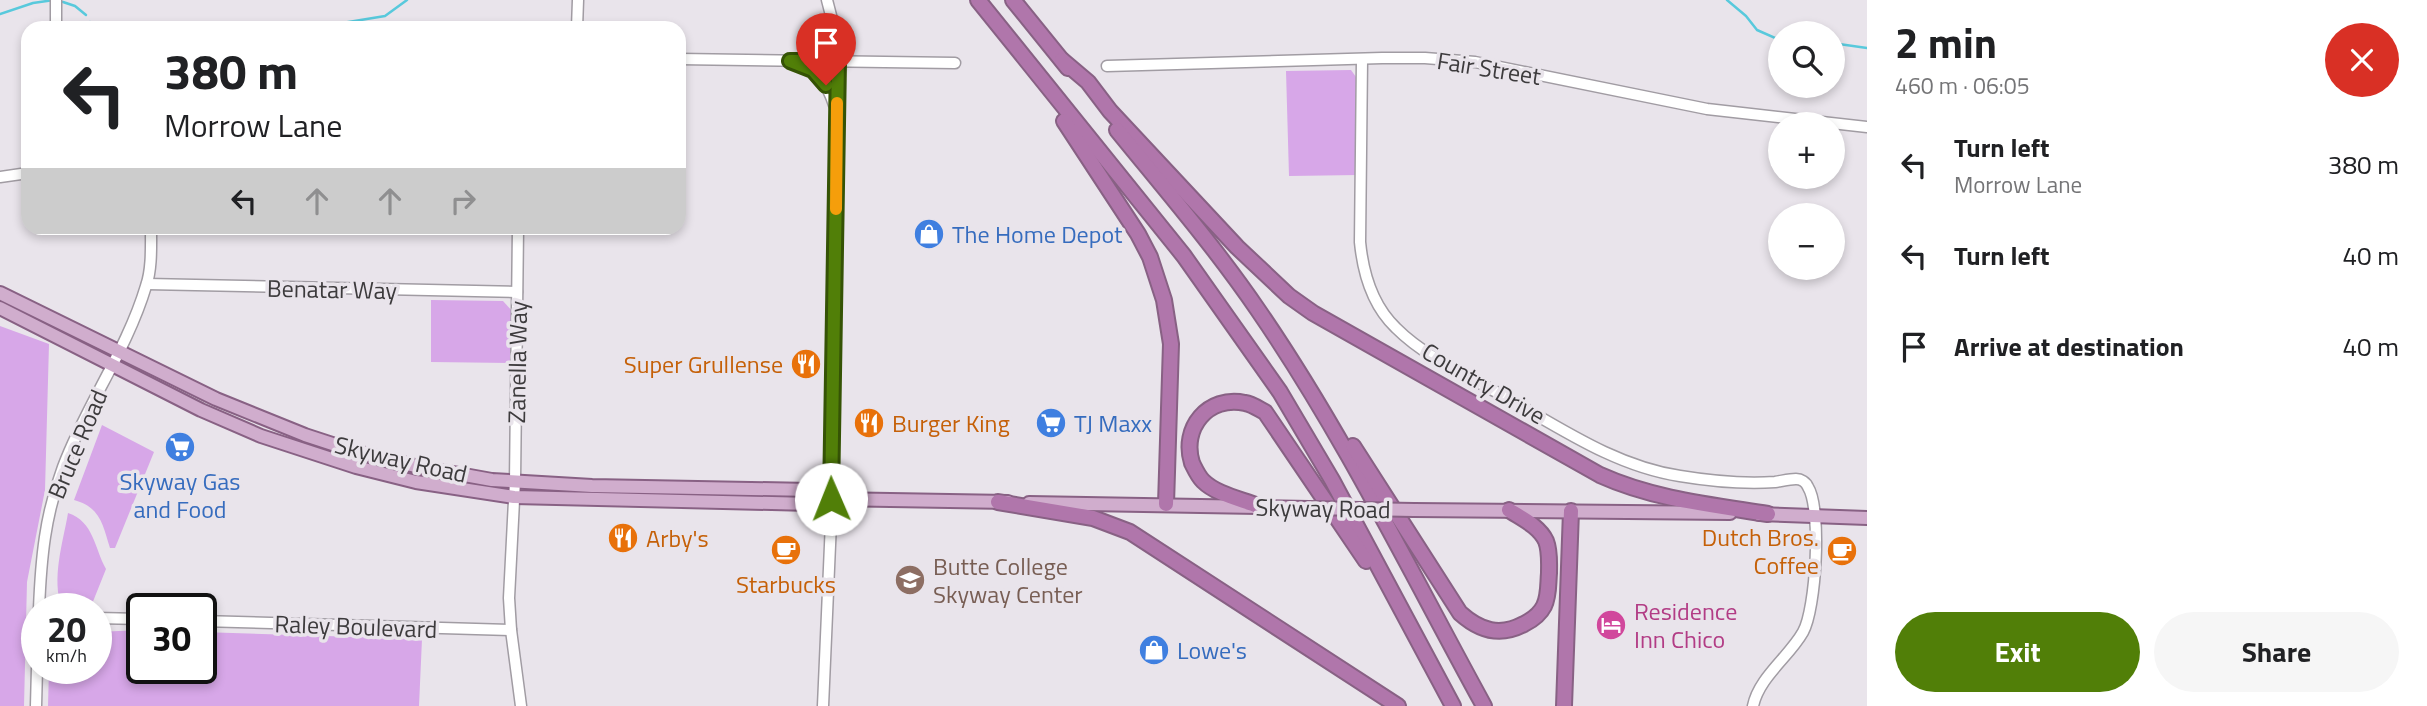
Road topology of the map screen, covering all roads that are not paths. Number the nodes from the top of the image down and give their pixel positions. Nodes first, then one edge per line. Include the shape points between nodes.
1 (56, 0) edge
2 (578, 0) edge
3 (827, 0) edge
4 (978, 0) edge
5 (1013, 0) edge
6 (57, 21) edge
7 (577, 21) edge
8 (1022, 55) junction
9 (686, 59) edge
10 (1062, 60) junction
11 (1362, 60) junction
12 (790, 61) junction
13 (838, 61) junction
14 (955, 63) dead end
15 (1107, 66) dead end
16 (837, 114) junction
17 (1867, 127) edge
18 (21, 174) edge
19 (0, 177) edge
20 (150, 235) edge
21 (519, 235) edge
22 (147, 284) junction
23 (517, 292) junction
24 (0, 293) edge
25 (0, 308) edge
26 (120, 350) junction
27 (113, 365) junction
28 (1304, 381) junction
29 (515, 481) junction
30 (514, 497) junction
31 (831, 499) junction
32 (998, 502) junction
33 (1166, 504) junction
34 (1258, 506) junction
35 (1509, 510) junction
36 (1571, 511) junction
37 (1768, 514) junction
38 (1815, 517) junction
39 (1867, 518) edge
40 (40, 593) edge
41 (217, 622) edge
42 (511, 631) junction
43 (1418, 640) junction
44 (37, 684) edge
45 (36, 706) edge
46 (521, 706) edge
47 (823, 706) edge
48 (1398, 706) edge
49 (1453, 706) edge
50 (1484, 706) edge
51 (1564, 706) edge
52 (1753, 706) edge

1 - 6 street
2 - 7 street
3 - 13 street
4 - 8 highway
5 - 10 highway
8 - 33 highway via 1138,234 1157,277 1171,344
8 - 43 highway via 1184,256 1280,392
9 - 12 street
10 - 28 highway via 1205,239
10 - 37 highway via 1088,82 1266,276 1313,313 1600,475 1660,496
11 - 15 street, Fair Street
11 - 17 street, Fair Street via 1475,62 1707,108
11 - 38 street, Country Drive via 1362,259 1380,309 1396,328 1451,367 1640,468 1726,480 1802,480 1808,486
12 - 13 street
12 - 16 street via 819,76
13 - 14 street
13 - 16 street
16 - 31 street
18 - 19 street
20 - 22 street, Bruce Road
21 - 23 street, Zanella Way
22 - 23 street, Benatar Way
22 - 26 street, Bruce Road
23 - 29 street, Zanella Way
24 - 26 main road, Skyway Road
25 - 27 main road, Skyway Road
26 - 27 street, Bruce Road
26 - 29 main road, Skyway Road via 216,399 305,435 415,466
27 - 30 main road, Skyway Road via 213,415 310,453 416,482
27 - 40 street, Bruce Road via 64,465 48,513
28 - 35 highway via 1337,420 1460,613 1486,630 1502,632 1532,620 1544,606 1548,589 1546,540
28 - 50 highway
29 - 30 street, Zanella Way
29 - 31 main road, Skyway Road via 811,490
30 - 31 main road, Skyway Road via 810,504
30 - 42 street, Zanella Way
31 - 32 main road, Skyway Road
31 - 47 street
32 - 33 main road, Skyway Road
32 - 48 highway via 1093,518 1130,532
33 - 34 main road, Skyway Road
34 - 35 main road, Skyway Road, bridge
34 - 43 highway via 1209,487 1194,466 1189,440 1192,428 1205,411 1218,404 1245,403 1265,412
35 - 36 main road, Skyway Road
36 - 37 main road, Skyway Road
36 - 51 highway
37 - 38 main road, Skyway Road
38 - 39 main road, Skyway Road
38 - 52 street via 1810,617
41 - 42 street, Raley Boulevard
42 - 46 street, Zanella Way
43 - 49 highway
44 - 45 street

